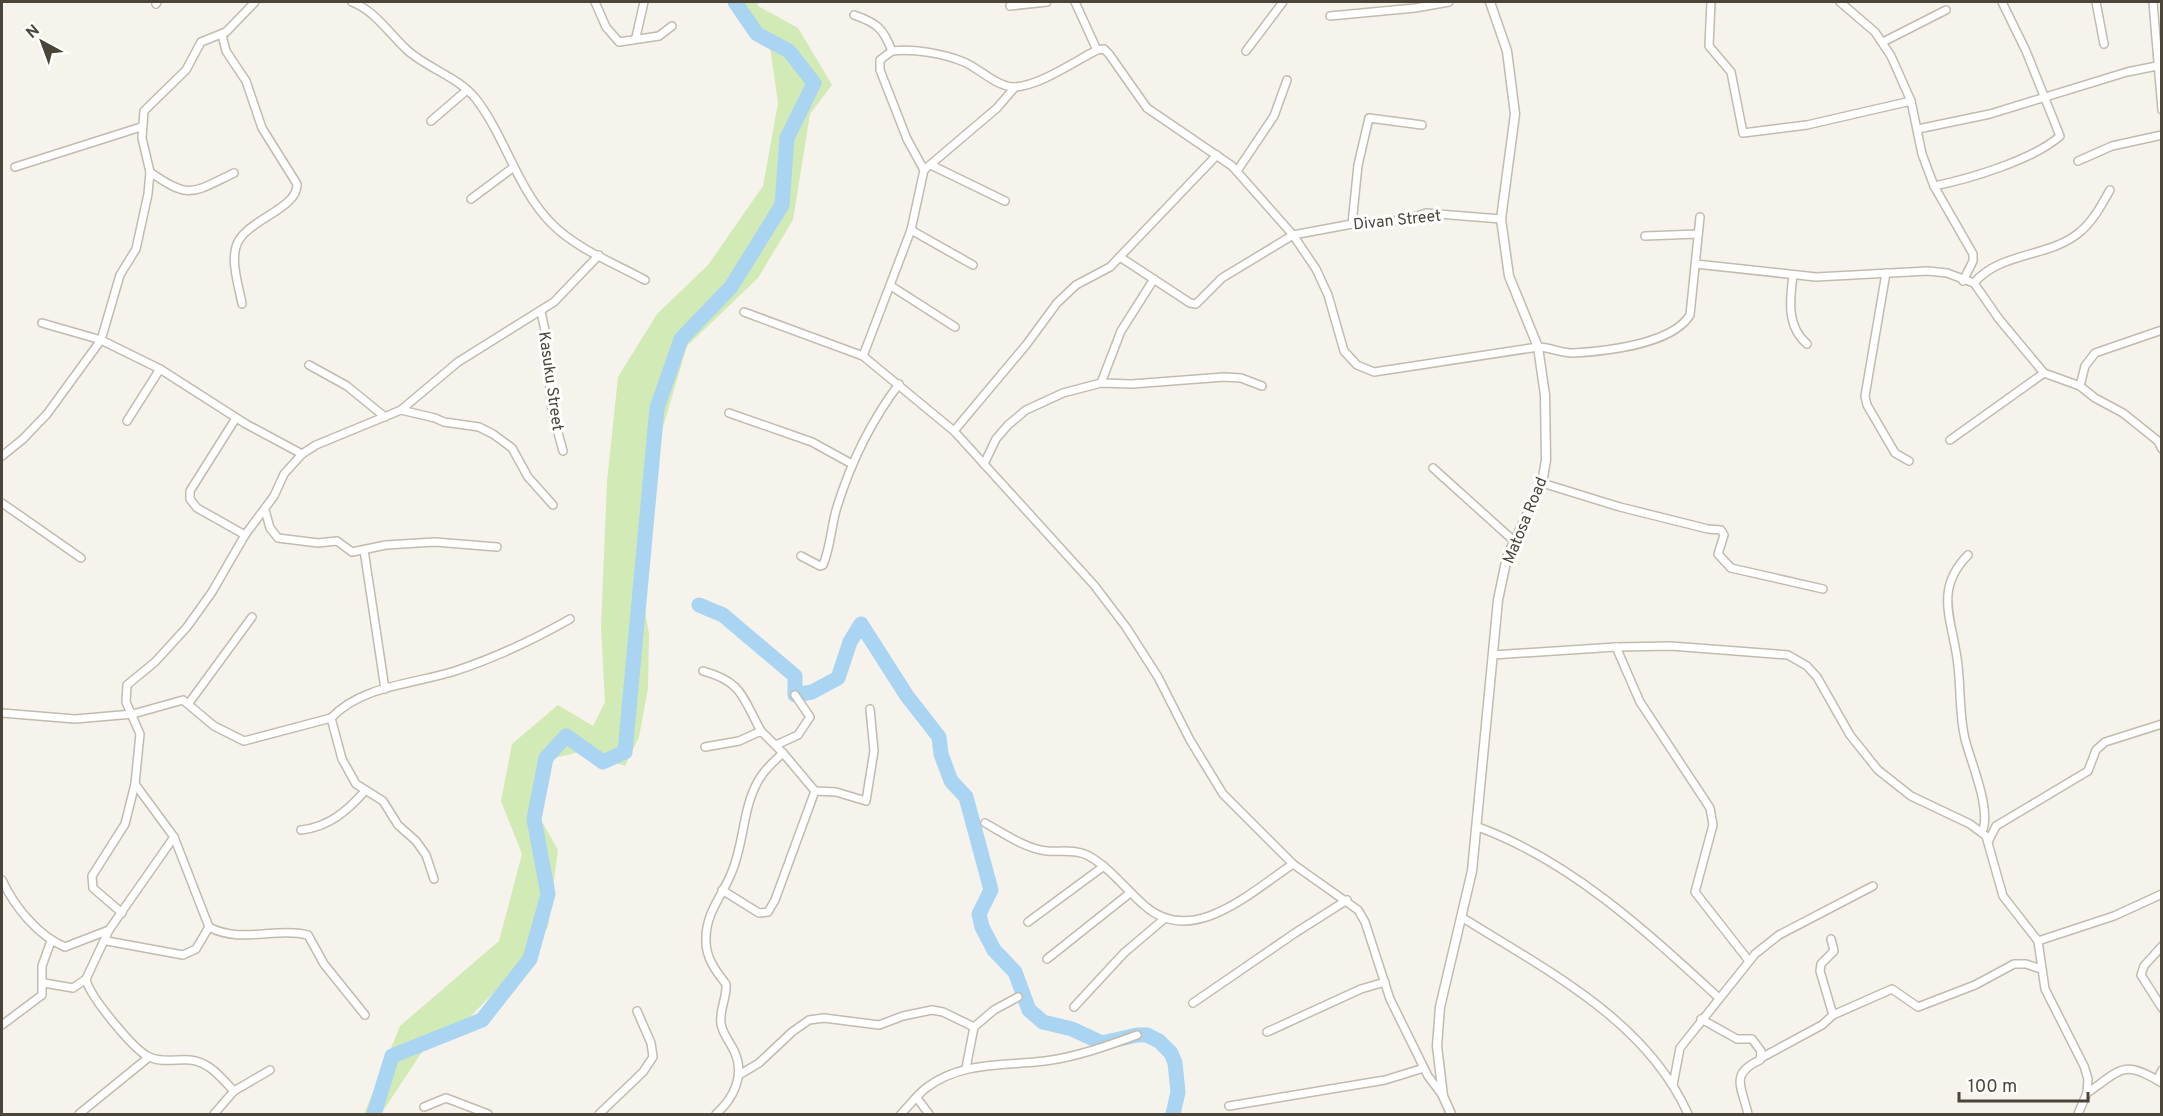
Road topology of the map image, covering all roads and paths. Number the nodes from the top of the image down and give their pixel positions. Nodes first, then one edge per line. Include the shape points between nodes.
1 (255, 2) edge
2 (352, 2) edge
3 (595, 2) edge
4 (644, 2) edge
5 (1047, 2) edge
6 (1075, 2) edge
7 (1283, 2) edge
8 (1449, 2) edge
9 (1490, 2) edge
10 (1711, 2) edge
11 (1840, 2) edge
12 (2002, 2) edge
13 (2096, 2) edge
14 (2153, 2) edge
15 (1010, 6) dead end
16 (1946, 10) dead end
17 (854, 15) dead end
18 (1330, 16) dead end
19 (672, 26) dead end
20 (222, 35) junction
21 (636, 37) junction
22 (1883, 42) junction
23 (2104, 44) dead end
24 (1097, 50) junction
25 (892, 51) junction
26 (1246, 51) dead end
27 (2159, 66) edge
28 (1287, 80) dead end
29 (1015, 87) junction
30 (466, 90) junction
31 (2043, 97) junction
32 (1911, 101) junction
33 (2162, 110) edge
34 (431, 121) dead end
35 (1422, 124) dead end
36 (141, 127) junction
37 (1918, 129) junction
38 (2162, 135) edge
39 (1217, 155) junction
40 (2078, 161) dead end
41 (931, 165) junction
42 (15, 167) dead end
43 (514, 167) junction
44 (924, 171) junction
45 (1237, 171) junction
46 (150, 172) junction
47 (234, 173) dead end
48 (1934, 186) junction
49 (2110, 190) dead end
50 (471, 199) dead end
51 (1005, 201) dead end
52 (1700, 218) dead end
53 (1501, 219) junction
54 (1352, 224) junction
55 (911, 230) junction
56 (1698, 234) junction
57 (1293, 235) junction
58 (1645, 236) dead end
59 (599, 255) junction
60 (1120, 257) junction
61 (1695, 264) junction
62 (973, 266) dead end
63 (1886, 273) junction
64 (1793, 275) junction
65 (1154, 279) junction
66 (645, 280) dead end
67 (1963, 281) junction
68 (1974, 284) junction
69 (891, 286) junction
70 (242, 303) dead end
71 (541, 312) junction
72 (744, 312) dead end
73 (42, 324) dead end
74 (954, 327) dead end
75 (2162, 330) edge
76 (101, 340) junction
77 (1808, 344) dead end
78 (1538, 347) junction
79 (863, 356) junction
80 (309, 365) dead end
81 (160, 369) junction
82 (2044, 374) junction
83 (1101, 383) junction
84 (899, 384) junction
85 (1263, 386) dead end
86 (2080, 387) junction
87 (401, 410) junction
88 (729, 413) dead end
89 (385, 417) junction
90 (236, 418) junction
91 (127, 421) dead end
92 (954, 431) junction
93 (2160, 438) edge
94 (1950, 440) dead end
95 (2162, 449) edge
96 (563, 451) dead end
97 (302, 454) junction
98 (2, 456) edge
99 (1909, 461) dead end
100 (852, 464) junction
101 (984, 464) junction
102 (1433, 468) dead end
103 (1542, 483) junction
104 (2, 503) edge
105 (553, 505) dead end
106 (265, 510) junction
107 (245, 535) junction
108 (1514, 541) junction
109 (497, 547) dead end
110 (364, 550) junction
111 (1968, 555) dead end
112 (801, 556) dead end
113 (81, 558) dead end
114 (1823, 589) dead end
115 (252, 617) dead end
116 (570, 619) dead end
117 (1616, 647) junction
118 (1493, 655) junction
119 (703, 671) dead end
120 (385, 688) junction
121 (795, 695) dead end
122 (189, 703) junction
123 (870, 710) dead end
124 (2, 713) edge
125 (133, 714) junction
126 (331, 718) junction
127 (2162, 724) edge
128 (761, 731) junction
129 (776, 745) junction
130 (705, 747) dead end
131 (783, 753) junction
132 (135, 784) junction
133 (365, 791) junction
134 (815, 791) junction
135 (985, 823) dead end
136 (1478, 827) junction
137 (301, 830) dead end
138 (1982, 832) junction
139 (174, 837) junction
140 (1988, 842) junction
141 (1293, 864) junction
142 (1104, 866) junction
143 (434, 879) dead end
144 (2, 884) edge
145 (1873, 886) dead end
146 (722, 890) junction
147 (1130, 893) junction
148 (2162, 894) edge
149 (1347, 900) junction
150 (122, 913) junction
151 (1463, 918) junction
152 (1164, 919) junction
153 (1028, 922) dead end
154 (209, 927) junction
155 (109, 930) junction
156 (1831, 939) dead end
157 (51, 941) junction
158 (106, 941) junction
159 (2038, 941) junction
160 (2162, 946) edge
161 (1047, 959) dead end
162 (1749, 962) junction
163 (2042, 969) junction
164 (86, 980) junction
165 (1385, 982) junction
166 (44, 983) junction
167 (1018, 997) dead end
168 (1719, 998) junction
169 (1193, 1003) dead end
170 (1074, 1007) dead end
171 (2162, 1008) edge
172 (637, 1011) dead end
173 (366, 1015) dead end
174 (1833, 1015) junction
175 (1701, 1019) junction
176 (2, 1025) edge
177 (974, 1027) junction
178 (1268, 1032) dead end
179 (1137, 1035) dead end
180 (149, 1057) junction
181 (1761, 1058) junction
182 (966, 1068) junction
183 (1424, 1068) junction
184 (270, 1070) dead end
185 (2162, 1070) edge
186 (739, 1075) junction
187 (2159, 1082) edge
188 (1673, 1084) junction
189 (234, 1091) junction
190 (2087, 1092) junction
191 (1443, 1096) junction
192 (917, 1098) junction
193 (1229, 1106) dead end
194 (424, 1107) dead end
195 (79, 1114) edge
196 (214, 1114) edge
197 (488, 1114) edge
198 (599, 1114) edge
199 (716, 1114) edge
200 (901, 1114) edge
201 (928, 1114) edge
202 (1452, 1114) edge
203 (1688, 1114) edge
204 (1748, 1114) edge
205 (2078, 1114) edge

1 - 20 street
2 - 30 street via 375,17 412,55
3 - 21 street via 615,38 625,42
4 - 21 street
5 - 15 street
6 - 24 street
7 - 26 street
8 - 18 street
9 - 53 street, Matosa Road via 1505,45 1515,114
10 - 32 street via 1709,46 1731,72 1743,133 1816,123
11 - 22 street
12 - 31 street
13 - 23 street
14 - 27 street
16 - 22 street
17 - 25 street via 882,29
19 - 21 street via 659,36
20 - 36 street via 201,42 186,70 147,106
20 - 70 street via 226,51 246,81 262,128 297,184 288,203 251,227 236,246
22 - 32 street
24 - 29 street via 1047,77
24 - 39 street via 1104,49 1147,108
25 - 29 street via 946,56
25 - 44 street via 880,60 880,70
27 - 31 street
27 - 33 street
28 - 45 street via 1274,116
29 - 41 street via 997,108
30 - 34 street
30 - 43 street via 476,98
31 - 37 street via 1990,114
31 - 48 street via 2060,133 2055,140 1966,180
32 - 37 street
35 - 54 street via 1369,118 1358,165
36 - 42 street
36 - 46 street
37 - 48 street
38 - 40 street via 2112,146
39 - 45 street
39 - 60 street
41 - 44 street
41 - 51 street
43 - 50 street
43 - 59 street via 553,225
44 - 55 street
45 - 57 street
46 - 47 street via 177,190 190,192
46 - 76 street via 136,249 120,275
48 - 67 street via 1973,254
49 - 68 street via 2081,232 2005,262 1983,273
52 - 56 street
53 - 54 street, Divan Street via 1426,213 1406,220
53 - 78 street, Matosa Road via 1509,276
54 - 57 street, Divan Street
55 - 62 street
55 - 69 street
56 - 58 street
56 - 61 street
57 - 65 street via 1222,278 1196,304
57 - 78 street via 1316,269 1328,296 1344,351 1363,369 1374,372
59 - 66 street
59 - 71 street
60 - 65 street
60 - 92 street via 1110,267 1076,285 1057,303
61 - 64 street
61 - 78 street via 1690,315 1685,323 1659,340 1572,354
63 - 64 street
63 - 67 street via 1947,273
63 - 99 street via 1865,396 1895,453
64 - 77 street via 1792,317 1795,330
65 - 83 street via 1121,331
67 - 68 street
68 - 82 street
69 - 74 street
69 - 79 street
71 - 87 street via 458,362
71 - 96 street, Kasuku Street via 552,411
72 - 79 street
73 - 76 street
75 - 86 street via 2095,353 2085,366
76 - 81 street
76 - 98 street via 47,414
78 - 103 street, Matosa Road via 1545,395
79 - 84 street
80 - 89 street via 347,386
81 - 90 street
81 - 91 street
82 - 86 street
82 - 94 street
83 - 85 street via 1224,377
83 - 101 street via 1062,393 1026,410 996,439
84 - 92 street
84 - 100 street via 869,428
86 - 93 street
87 - 89 street
87 - 105 street via 493,434 512,448 528,477
88 - 100 street via 812,442
89 - 97 street
90 - 97 street
90 - 107 street via 190,490 190,499 197,508
92 - 101 street
93 - 95 street
97 - 106 street via 284,474
100 - 112 street via 823,565
101 - 141 street via 1108,603 1158,677 1223,794
102 - 108 street
103 - 108 street, Matosa Road
103 - 114 street via 1620,507 1721,530 1724,535 1718,554 1731,568
104 - 113 street
106 - 107 street
106 - 110 street via 270,528 278,538 337,541 352,552
107 - 125 street via 187,627 127,685 126,702
108 - 118 street, Matosa Road via 1498,600
109 - 110 street via 435,542
110 - 120 street
111 - 138 street via 1950,578 1946,609 1958,666 1964,737 1984,812
115 - 122 street
116 - 120 street via 498,656
117 - 118 street
117 - 138 street via 1766,652 1798,660 1816,677 1850,735 1878,770 1911,796
117 - 162 street via 1640,702 1710,808 1713,825 1695,892
118 - 136 street, Matosa Road
119 - 128 street via 735,684
120 - 126 street via 339,709
121 - 129 street via 810,717 798,735
122 - 125 street via 177,701
122 - 126 street via 214,726 244,741
123 - 134 street via 874,751 866,801 836,792
124 - 125 street via 75,718
125 - 132 street via 140,734
126 - 133 street via 342,759 356,784
127 - 140 street via 2105,742 2096,750 2088,771 1996,825
128 - 129 street
128 - 130 street via 739,741
129 - 131 street
131 - 134 street
131 - 146 street via 765,771 751,794 740,852
132 - 139 street
132 - 150 street via 125,824 91,883
133 - 137 street via 346,812 315,829
133 - 143 street via 383,801 398,825 416,841 426,855
134 - 146 street via 768,912 759,913
135 - 142 street via 1045,851 1084,854
136 - 151 street, Matosa Road
136 - 168 street via 1539,855 1614,907
138 - 140 street
139 - 150 street
139 - 154 street
140 - 159 street via 2002,896
141 - 149 street
141 - 152 street via 1224,910 1184,923
142 - 147 street
142 - 153 street
144 - 157 street
145 - 162 street via 1779,935
146 - 186 street via 706,938 711,962 726,984 720,1008 721,1027 736,1054
147 - 152 street
147 - 161 street
148 - 159 street via 2114,916
149 - 165 street via 1365,922
149 - 169 street
150 - 155 street
151 - 188 street via 1603,1009
151 - 191 street, Matosa Road via 1440,1007 1437,1046
152 - 170 street via 1124,953
154 - 158 street via 196,949 183,955
154 - 173 street via 240,935 308,936 324,964
155 - 157 street via 65,947
155 - 158 street
156 - 174 street via 1834,951 1820,970
157 - 166 street via 42,966
158 - 164 street
159 - 163 street
160 - 171 street via 2141,975
162 - 168 street
163 - 174 street via 2014,964 1975,985 1918,1007 1897,991 1887,990
163 - 190 street via 2045,989 2084,1066
164 - 166 street via 73,988
164 - 180 street via 103,1008
165 - 178 street
165 - 183 street
166 - 176 street via 42,994
167 - 177 street
168 - 175 street
172 - 198 street via 653,1057 643,1072
174 - 181 street
175 - 181 street via 1737,1039 1752,1040 1761,1051
175 - 188 street via 1680,1048
177 - 182 street
177 - 186 street via 932,1010 879,1025 824,1018 809,1020
179 - 182 street via 1045,1061
180 - 189 street via 190,1060 209,1066
180 - 195 street
181 - 204 street via 1740,1075
182 - 192 street via 933,1084
183 - 191 street
183 - 193 street via 1384,1080
184 - 189 street
185 - 187 street
186 - 199 street via 733,1094
187 - 190 street via 2131,1067
188 - 203 street
189 - 196 street
190 - 205 street
191 - 202 street, Matosa Road
192 - 200 street
192 - 201 street
194 - 197 street via 446,1098

